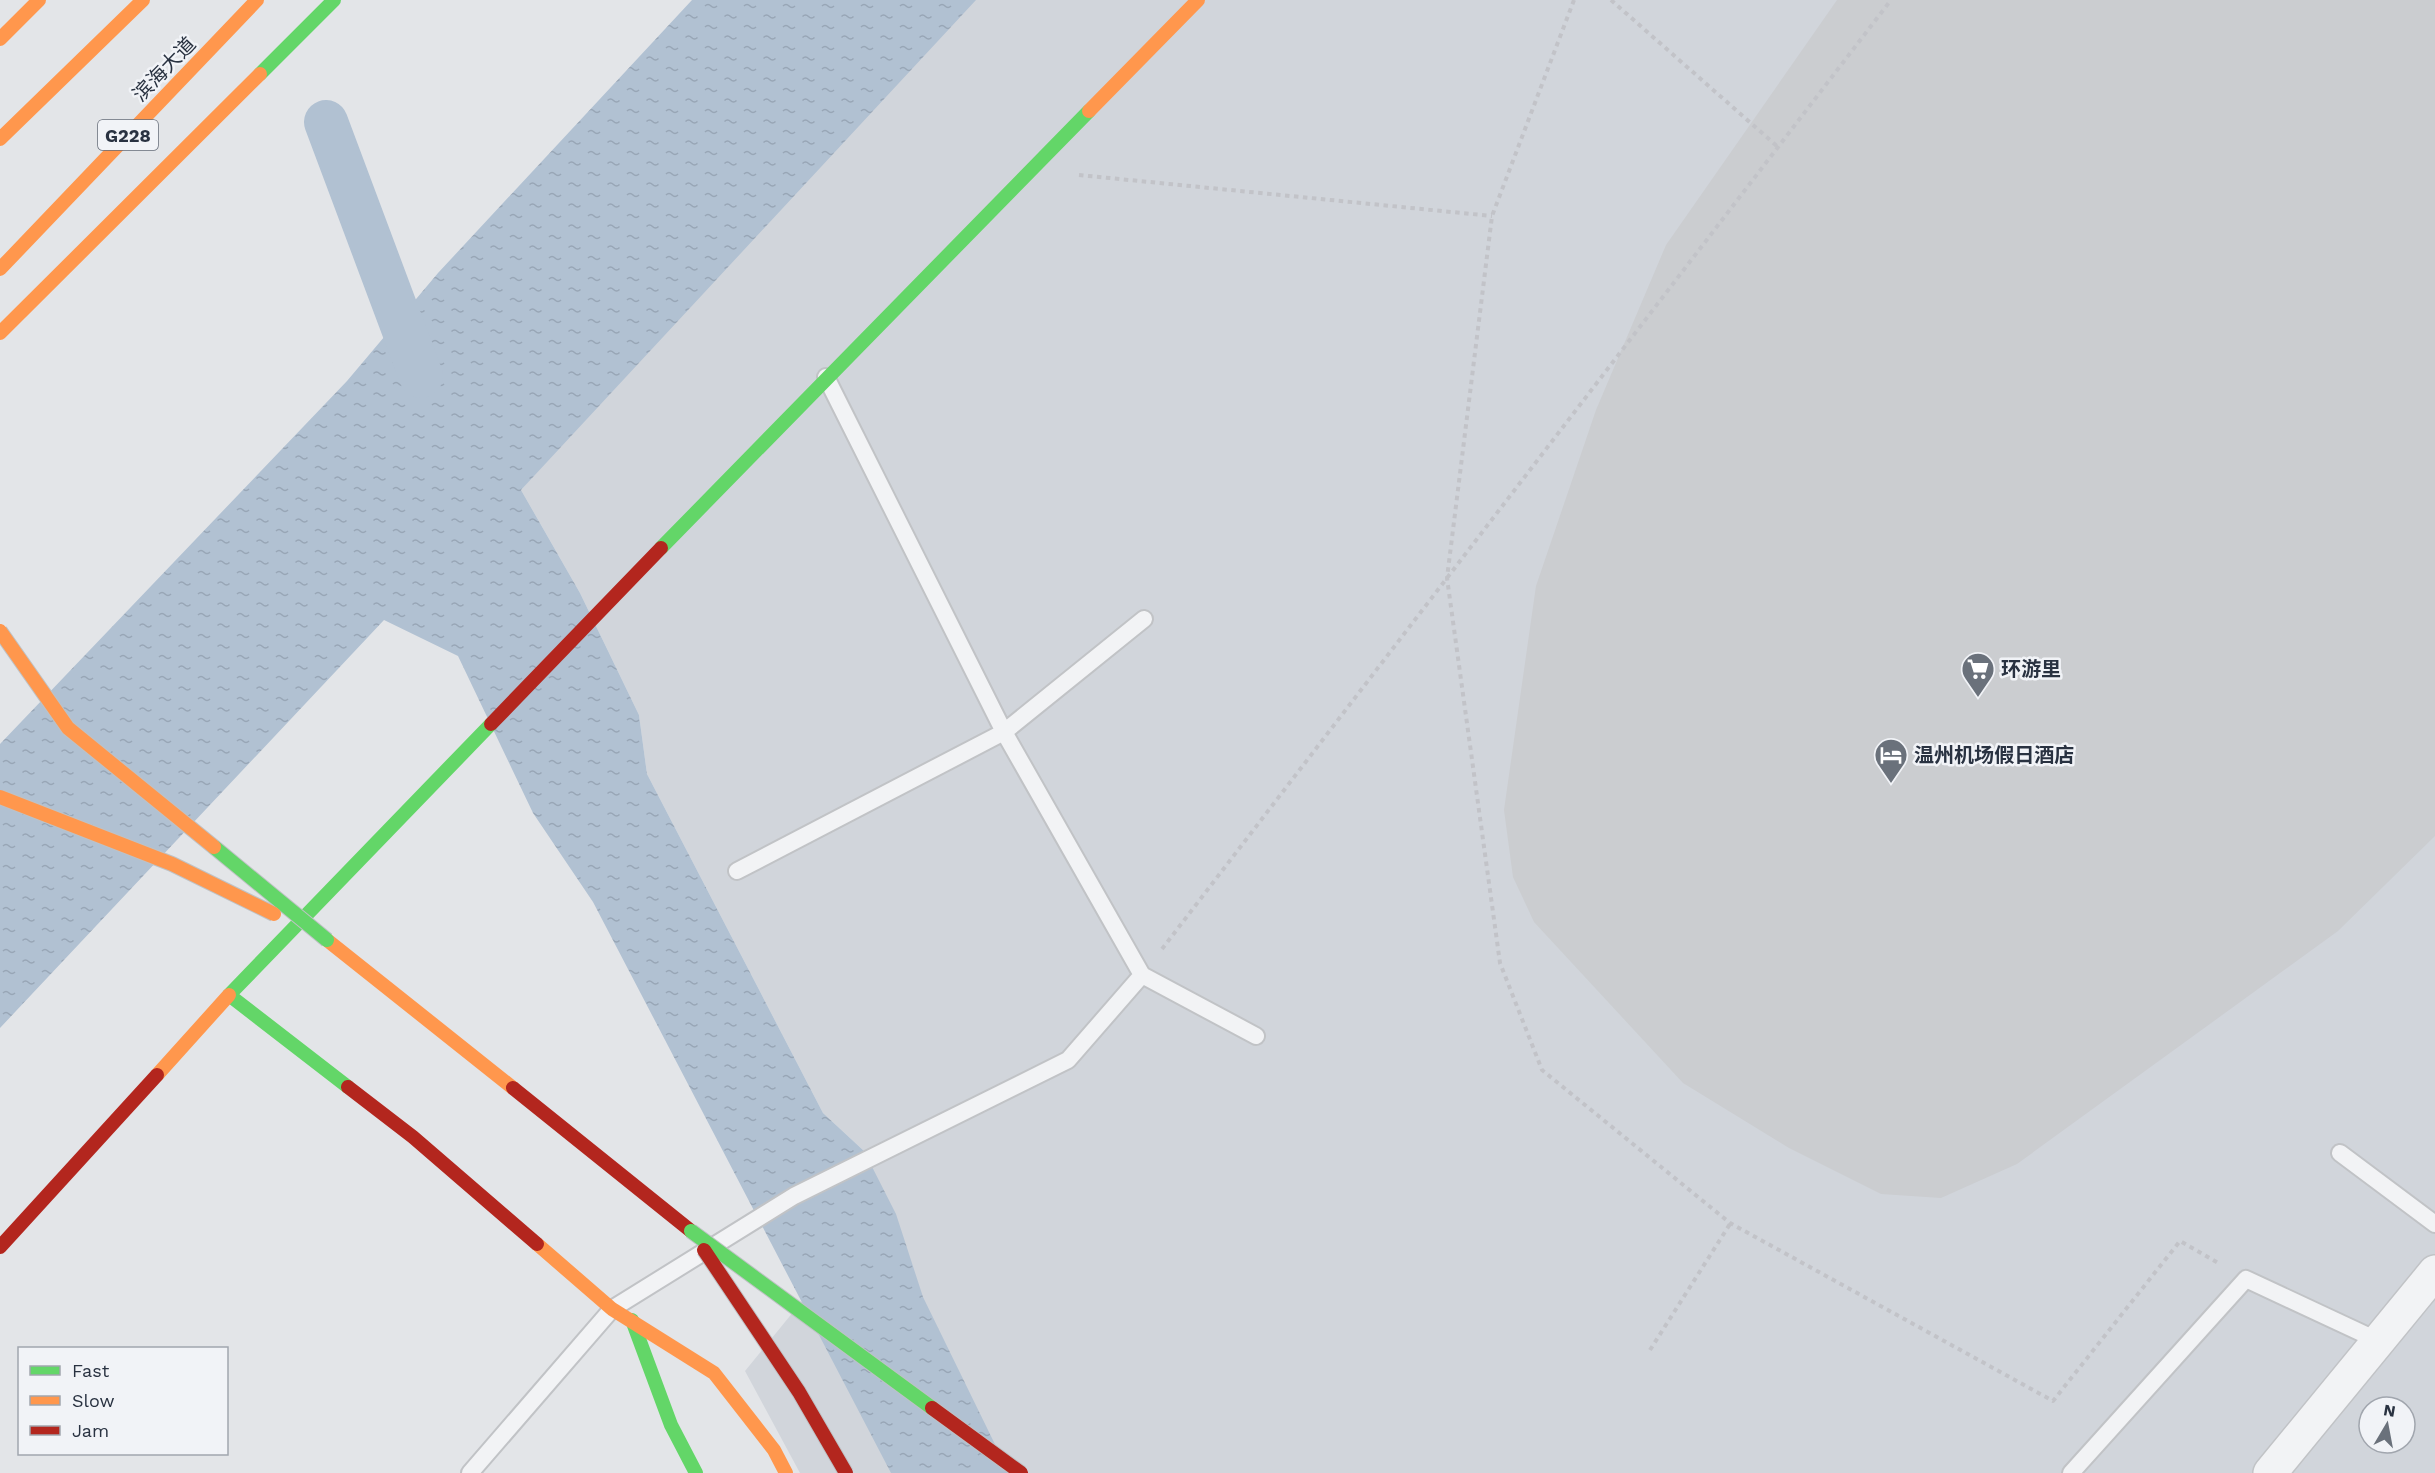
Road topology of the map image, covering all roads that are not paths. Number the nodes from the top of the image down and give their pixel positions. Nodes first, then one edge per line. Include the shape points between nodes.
1 (39, 0) edge
2 (143, 0) edge
3 (257, 0) edge
4 (334, 0) edge
5 (1198, 0) edge
6 (0, 39) edge
7 (0, 139) edge
8 (0, 270) edge
9 (0, 333) edge
10 (826, 377) junction
11 (1144, 619) dead end
12 (0, 630) edge
13 (1004, 732) junction
14 (0, 797) edge
15 (737, 871) dead end
16 (327, 940) junction
17 (1142, 975) junction
18 (229, 994) junction
19 (1256, 1036) dead end
20 (2340, 1153) dead end
21 (2435, 1224) edge
22 (692, 1231) junction
23 (0, 1247) edge
24 (2435, 1272) edge
25 (612, 1309) junction
26 (632, 1320) junction
27 (2381, 1342) junction
28 (470, 1473) edge
29 (696, 1473) edge
30 (786, 1473) edge
31 (846, 1473) edge
32 (1021, 1473) edge
33 (2071, 1473) edge
34 (2270, 1473) edge

1 - 6 main road
2 - 7 main road
3 - 8 main road, 滨海大道 / G228
4 - 9 main road
5 - 10 main road
10 - 13 lane
10 - 18 main road
11 - 13 lane
12 - 16 main road, bridge via 68,728
13 - 15 lane
13 - 17 lane
14 - 16 main road, bridge via 172,864
16 - 22 main road
17 - 19 lane
17 - 25 lane via 1068,1060 794,1196
18 - 23 main road
18 - 25 main road via 413,1137
20 - 21 lane
22 - 31 main road, bridge via 799,1392
22 - 32 main road, bridge
24 - 27 street
25 - 26 main road
25 - 28 lane
26 - 29 main road via 671,1425
26 - 30 main road via 714,1373 774,1450
27 - 33 lane via 2246,1279
27 - 34 street

